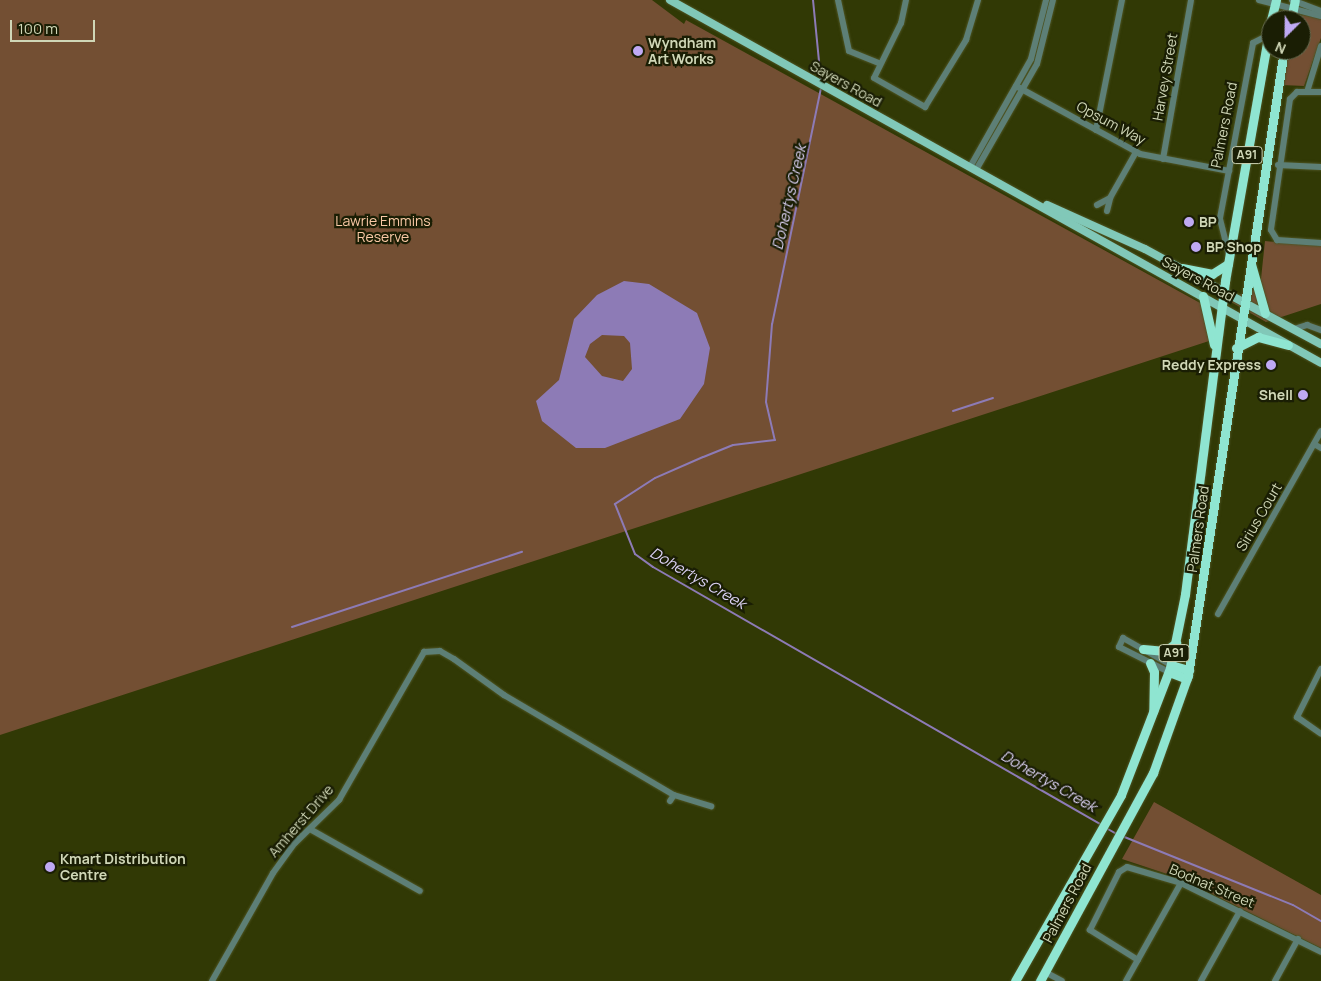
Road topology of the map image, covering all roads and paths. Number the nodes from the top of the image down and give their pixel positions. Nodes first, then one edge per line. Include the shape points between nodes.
1 (670, 0) edge
2 (838, 0) edge
3 (906, 0) edge
4 (978, 0) edge
5 (1046, 0) edge
6 (1053, 0) edge
7 (1122, 0) edge
8 (1191, 0) edge
9 (1259, 0) edge
10 (1275, 3) edge
11 (1294, 3) edge
12 (1321, 11) edge
13 (1321, 16) edge
14 (1045, 25) junction
15 (1261, 39) edge
16 (1321, 46) edge
17 (1263, 60) edge
18 (1282, 60) edge
19 (879, 64) junction
20 (1019, 88) junction
21 (1307, 92) junction
22 (1321, 92) edge
23 (1096, 130) junction
24 (1136, 152) junction
25 (1163, 159) junction
26 (1278, 165) junction
27 (1321, 167) edge
28 (973, 169) junction
29 (1229, 171) junction
30 (1009, 189) junction
31 (1110, 198) junction
32 (1097, 205) dead end
33 (1107, 211) dead end
34 (1321, 244) edge
35 (1250, 256) junction
36 (1229, 261) junction
37 (1182, 268) junction
38 (1224, 290) junction
39 (1203, 296) junction
40 (1243, 300) junction
41 (1222, 306) junction
42 (1265, 313) junction
43 (1240, 317) junction
44 (1294, 329) junction
45 (1321, 330) edge
46 (1321, 344) edge
47 (1288, 345) junction
48 (1236, 348) junction
49 (1215, 355) junction
50 (1321, 364) edge
51 (1321, 431) edge
52 (1314, 444) junction
53 (1321, 448) edge
54 (1218, 614) dead end
55 (1176, 644) junction
56 (1143, 649) junction
57 (1150, 663) junction
58 (1170, 668) junction
59 (1321, 669) edge
60 (1188, 674) junction
61 (1152, 724) junction
62 (1321, 734) edge
63 (711, 806) dead end
64 (310, 829) junction
65 (1181, 883) junction
66 (420, 891) dead end
67 (1240, 911) junction
68 (1298, 939) junction
69 (1321, 952) edge
70 (1138, 960) junction
71 (1045, 972) junction
72 (212, 981) edge
73 (1015, 981) edge
74 (1040, 981) edge
75 (1062, 981) edge
76 (1126, 981) edge
77 (1200, 981) edge
78 (1275, 981) edge

1 - 28 main road, Sayers Road
2 - 19 street via 849,51
3 - 19 street via 901,23
4 - 19 street via 963,46 926,107 875,81
5 - 14 street
6 - 14 street
7 - 23 street
8 - 25 street, Harvey Street
9 - 10 street
10 - 11 street
11 - 12 street
11 - 13 street
14 - 20 street
15 - 29 street, Palmers Road via 1253,44
16 - 21 street
17 - 36 highway, Palmers Road / A91
18 - 35 highway, Palmers Road / A91
20 - 23 street, Opsum Way
20 - 28 street
21 - 22 street
21 - 26 street via 1294,93 1289,101
23 - 24 street, Opsum Way
24 - 25 street, Opsum Way
24 - 31 street
25 - 29 street, Opsum Way
26 - 27 street
26 - 34 street via 1271,234 1280,240
28 - 30 main road, Sayers Road
29 - 36 street, Palmers Road via 1220,225
30 - 37 main road, Sayers Road
30 - 39 main road, Sayers Road
31 - 32 street
31 - 33 street
35 - 40 highway, Palmers Road / A91
35 - 42 highway
36 - 37 highway via 1212,274
36 - 38 highway, Palmers Road / A91
37 - 38 main road, Sayers Road
38 - 40 main road, Sayers Road
38 - 41 highway, Palmers Road / A91
39 - 41 main road, Sayers Road
39 - 49 highway
40 - 42 main road, Sayers Road
40 - 43 highway, Palmers Road / A91
41 - 43 main road, Sayers Road
41 - 49 highway, Palmers Road / A91
42 - 44 main road, Sayers Road
43 - 47 main road, Sayers Road
43 - 48 highway, Palmers Road / A91
44 - 45 street, Sayers Road via 1309,325
44 - 46 main road, Sayers Road
47 - 48 highway via 1258,337
47 - 50 main road, Sayers Road
48 - 60 highway, Palmers Road / A91
49 - 55 highway, Palmers Road / A91
51 - 52 street, Sirius Court
52 - 53 street
52 - 54 street, Sirius Court
55 - 56 highway via 1165,651
55 - 58 highway, Palmers Road / A91
56 - 57 street via 1123,638 1118,647
56 - 58 street
57 - 58 street
57 - 61 highway via 1154,672
58 - 60 highway
58 - 61 highway, Palmers Road / A91
59 - 62 street via 1297,717
60 - 71 highway, Palmers Road / A91 via 1138,802
61 - 73 highway, Palmers Road / A91 via 1121,795
63 - 64 street, Amherst Drive via 672,798 567,738 440,651 424,652 339,800
64 - 66 street
64 - 72 street, Amherst Drive via 273,873
65 - 67 street, Bodnat Street
65 - 70 street
65 - 70 street, Bodnat Street via 1127,867 1114,881 1090,930
67 - 68 street, Bodnat Street
67 - 77 street
68 - 69 street, Bodnat Street
68 - 78 street
70 - 76 street
71 - 74 highway, Palmers Road / A91
71 - 75 street

